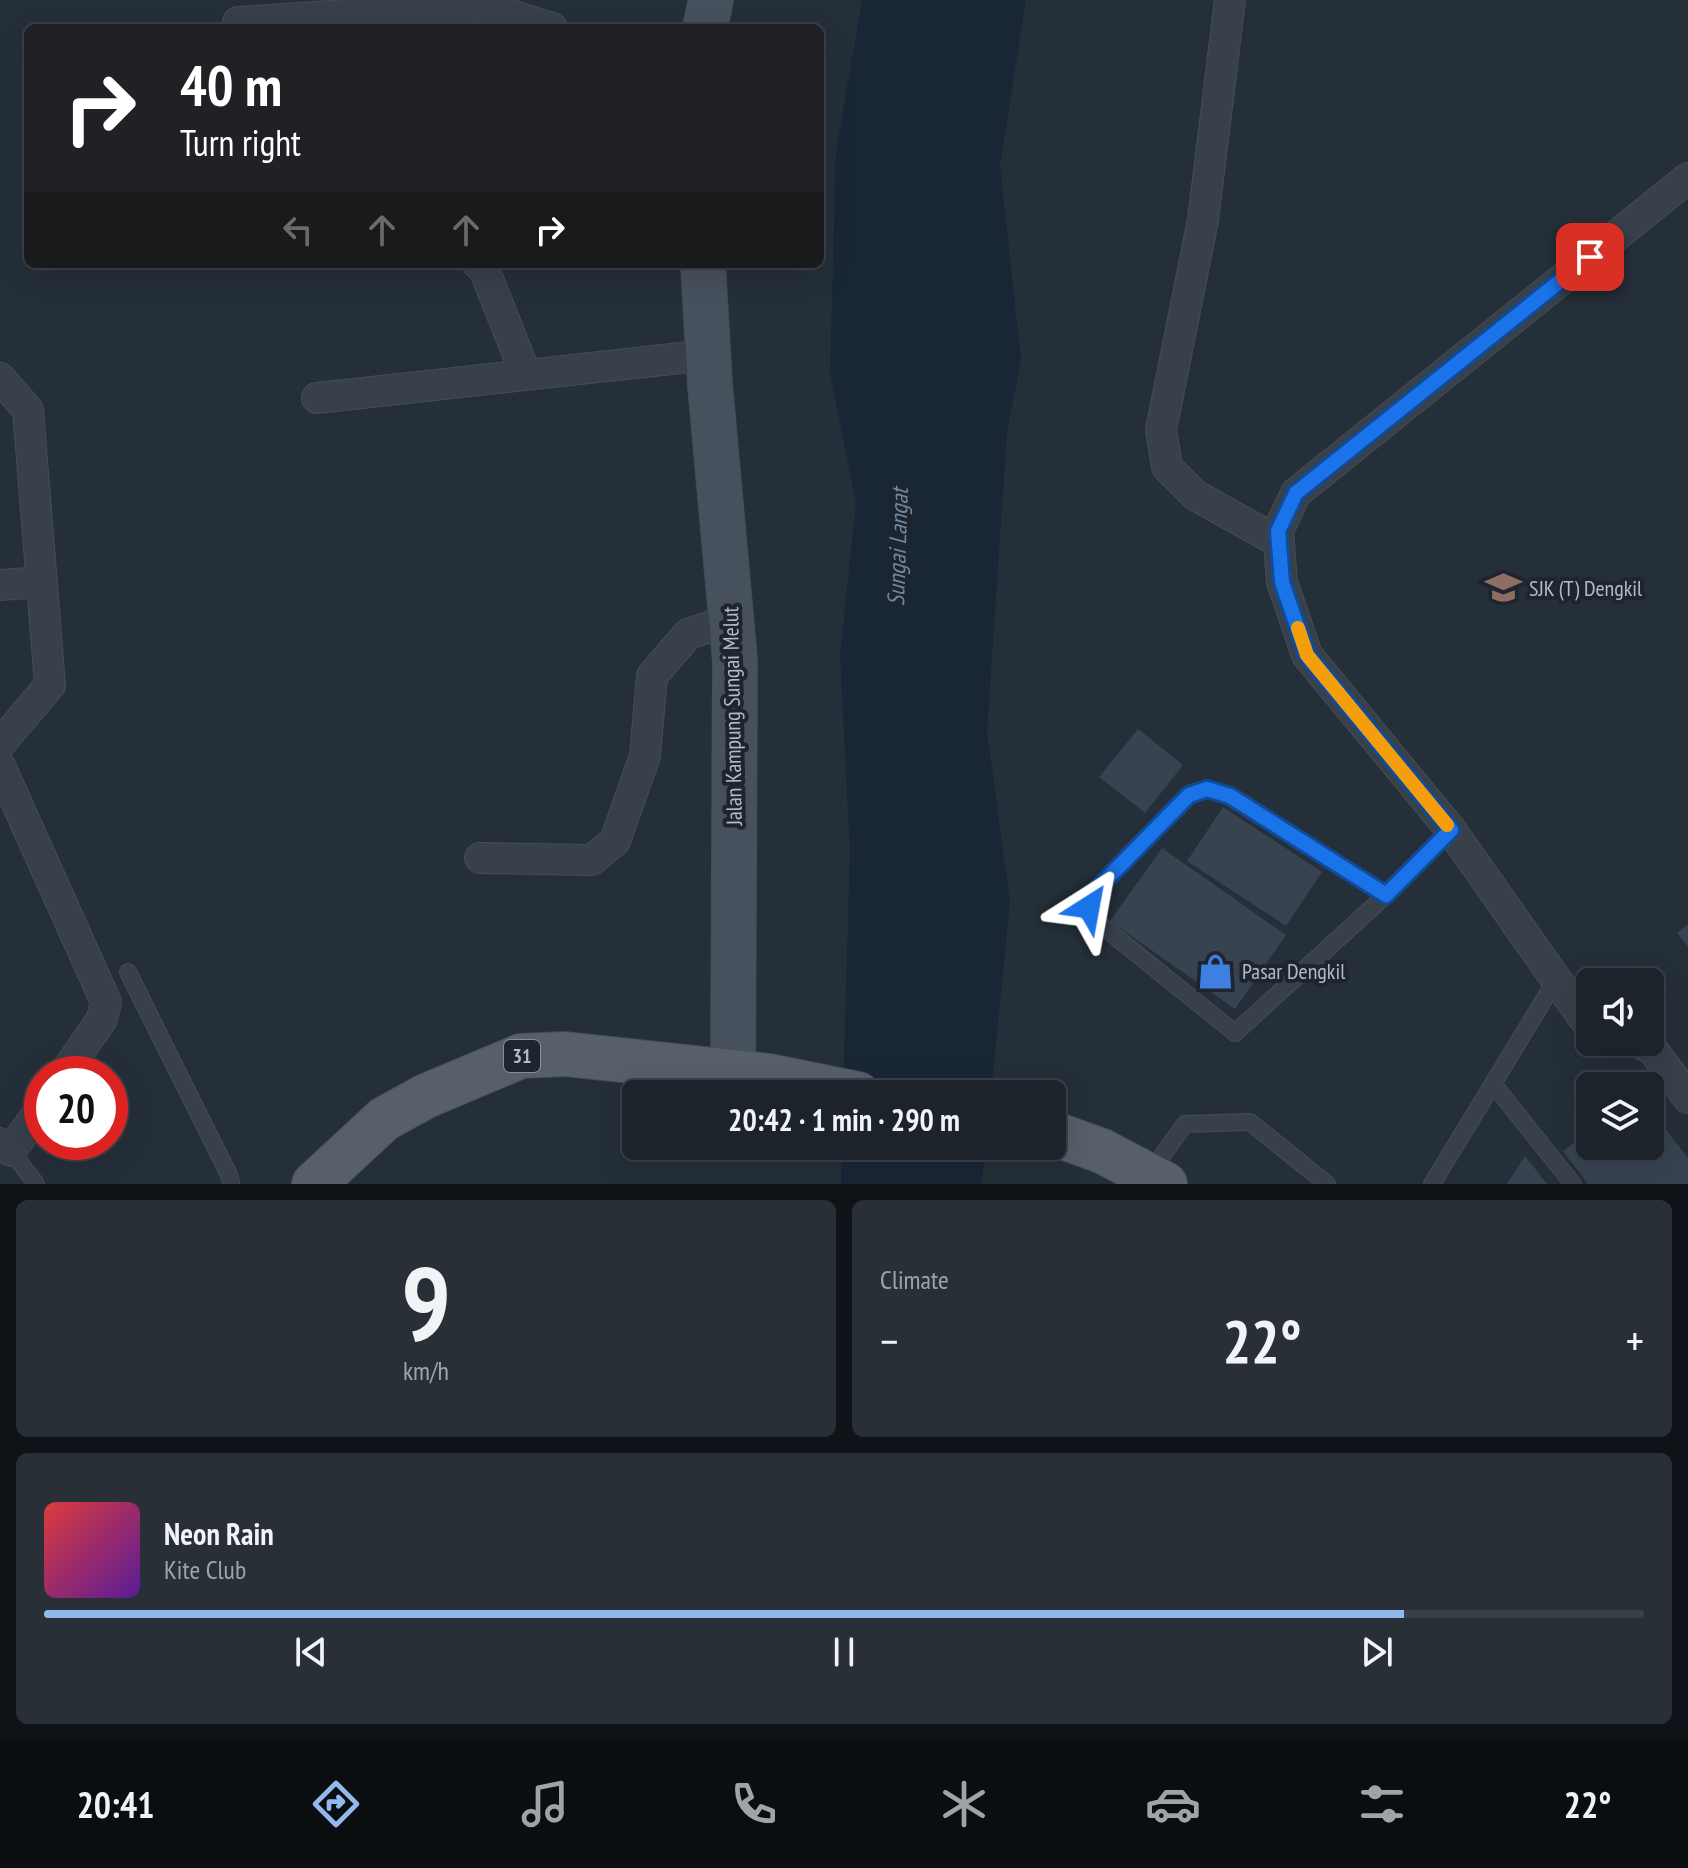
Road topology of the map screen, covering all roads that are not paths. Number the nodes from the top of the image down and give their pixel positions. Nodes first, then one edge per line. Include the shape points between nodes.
1 (711, 0) edge
2 (1230, 0) edge
3 (238, 22) dead end
4 (539, 24) edge
5 (706, 24) edge
6 (1688, 178) edge
7 (483, 268) edge
8 (703, 268) edge
9 (708, 355) junction
10 (526, 375) junction
11 (0, 378) edge
12 (317, 398) dead end
13 (1279, 542) junction
14 (42, 582) junction
15 (0, 585) edge
16 (731, 620) junction
17 (0, 744) edge
18 (0, 766) edge
19 (1451, 830) junction
20 (480, 858) dead end
21 (1386, 895) junction
22 (128, 972) dead end
23 (1556, 980) junction
24 (1576, 1008) edge
25 (76, 1056) edge
26 (1657, 1056) edge
27 (751, 1074) junction
28 (783, 1080) edge
29 (1494, 1085) junction
30 (1688, 1098) edge
31 (24, 1125) edge
32 (1066, 1138) edge
33 (6, 1143) edge
34 (1152, 1181) edge
35 (36, 1184) edge
36 (231, 1184) edge
37 (314, 1184) edge
38 (1327, 1184) edge
39 (1432, 1184) edge
40 (1573, 1184) edge

1 - 5 main road
2 - 13 street via 1203,220 1161,430 1167,467 1195,495
3 - 4 street via 483,6
6 - 13 street via 1296,493 1278,531
7 - 10 street
8 - 9 main road, Jalan Kampung Sungai Melut
9 - 10 street
9 - 16 main road, Jalan Kampung Sungai Melut
10 - 12 street
11 - 14 street via 28,410
13 - 19 street via 1282,582 1307,655
14 - 15 street
14 - 17 street via 50,685
16 - 20 street via 688,634 652,676 645,756 615,841 592,860
16 - 27 main road, Jalan Kampung Sungai Melut
18 - 25 street via 106,1002 102,1019
19 - 21 lane
19 - 23 street
21 - 21 lane via 1235,1033 1091,917 1089,907 1092,894 1178,806 1207,789 1230,796
22 - 36 lane
23 - 24 street
23 - 29 lane
26 - 30 street
27 - 28 main road, 31
27 - 37 main road, 31 via 565,1054 521,1056 384,1119
29 - 39 lane
29 - 40 lane
31 - 33 street
32 - 34 main road via 1102,1151
33 - 35 lane
34 - 38 lane via 1185,1124 1250,1122

